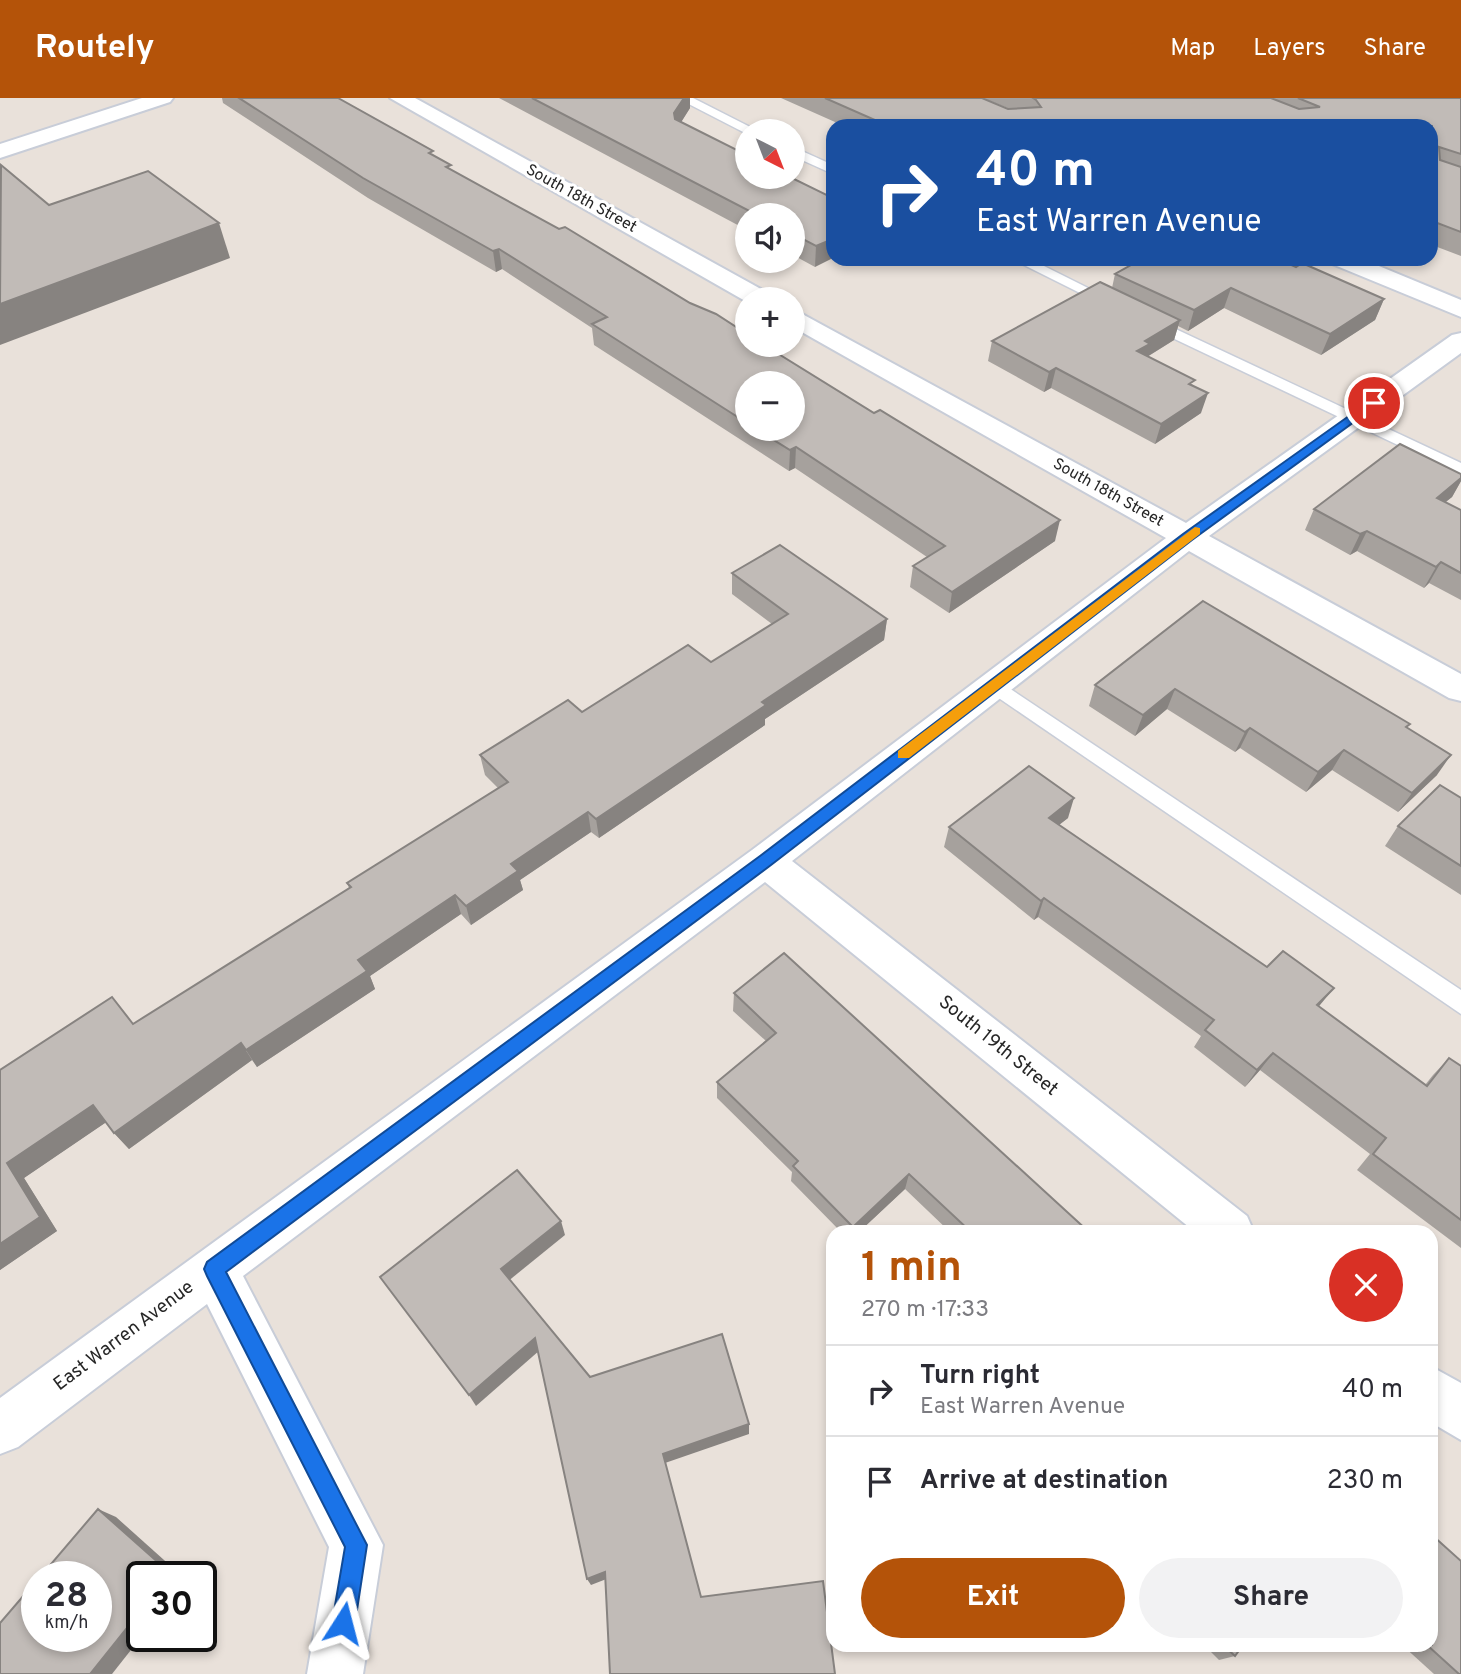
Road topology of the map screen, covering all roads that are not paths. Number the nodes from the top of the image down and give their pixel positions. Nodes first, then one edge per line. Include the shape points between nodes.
1 (163, 98) edge
2 (400, 98) edge
3 (683, 98) edge
4 (735, 123) edge
5 (0, 151) edge
6 (805, 157) edge
7 (826, 167) edge
8 (1034, 266) edge
9 (1358, 266) edge
10 (739, 287) edge
11 (1461, 309) edge
12 (805, 324) edge
13 (1461, 341) edge
14 (1353, 419) junction
15 (1461, 470) edge
16 (1187, 537) junction
17 (994, 685) junction
18 (1461, 689) edge
19 (765, 861) junction
20 (1461, 1003) edge
21 (1222, 1225) edge
22 (214, 1269) junction
23 (1438, 1397) edge
24 (1461, 1415) edge
25 (0, 1429) edge
26 (335, 1674) edge

1 - 5 street
2 - 10 street, South 18th Street
3 - 4 lane
6 - 7 lane
8 - 14 lane
9 - 11 street
12 - 16 street, South 18th Street
13 - 14 street, East Warren Avenue
14 - 15 lane
14 - 16 street, East Warren Avenue
16 - 17 street, East Warren Avenue
16 - 18 street, South 18th Street
17 - 19 street, East Warren Avenue
17 - 20 lane
19 - 21 street, South 19th Street
19 - 22 street, East Warren Avenue
22 - 25 street, East Warren Avenue
22 - 26 street via 356,1545
23 - 24 street

